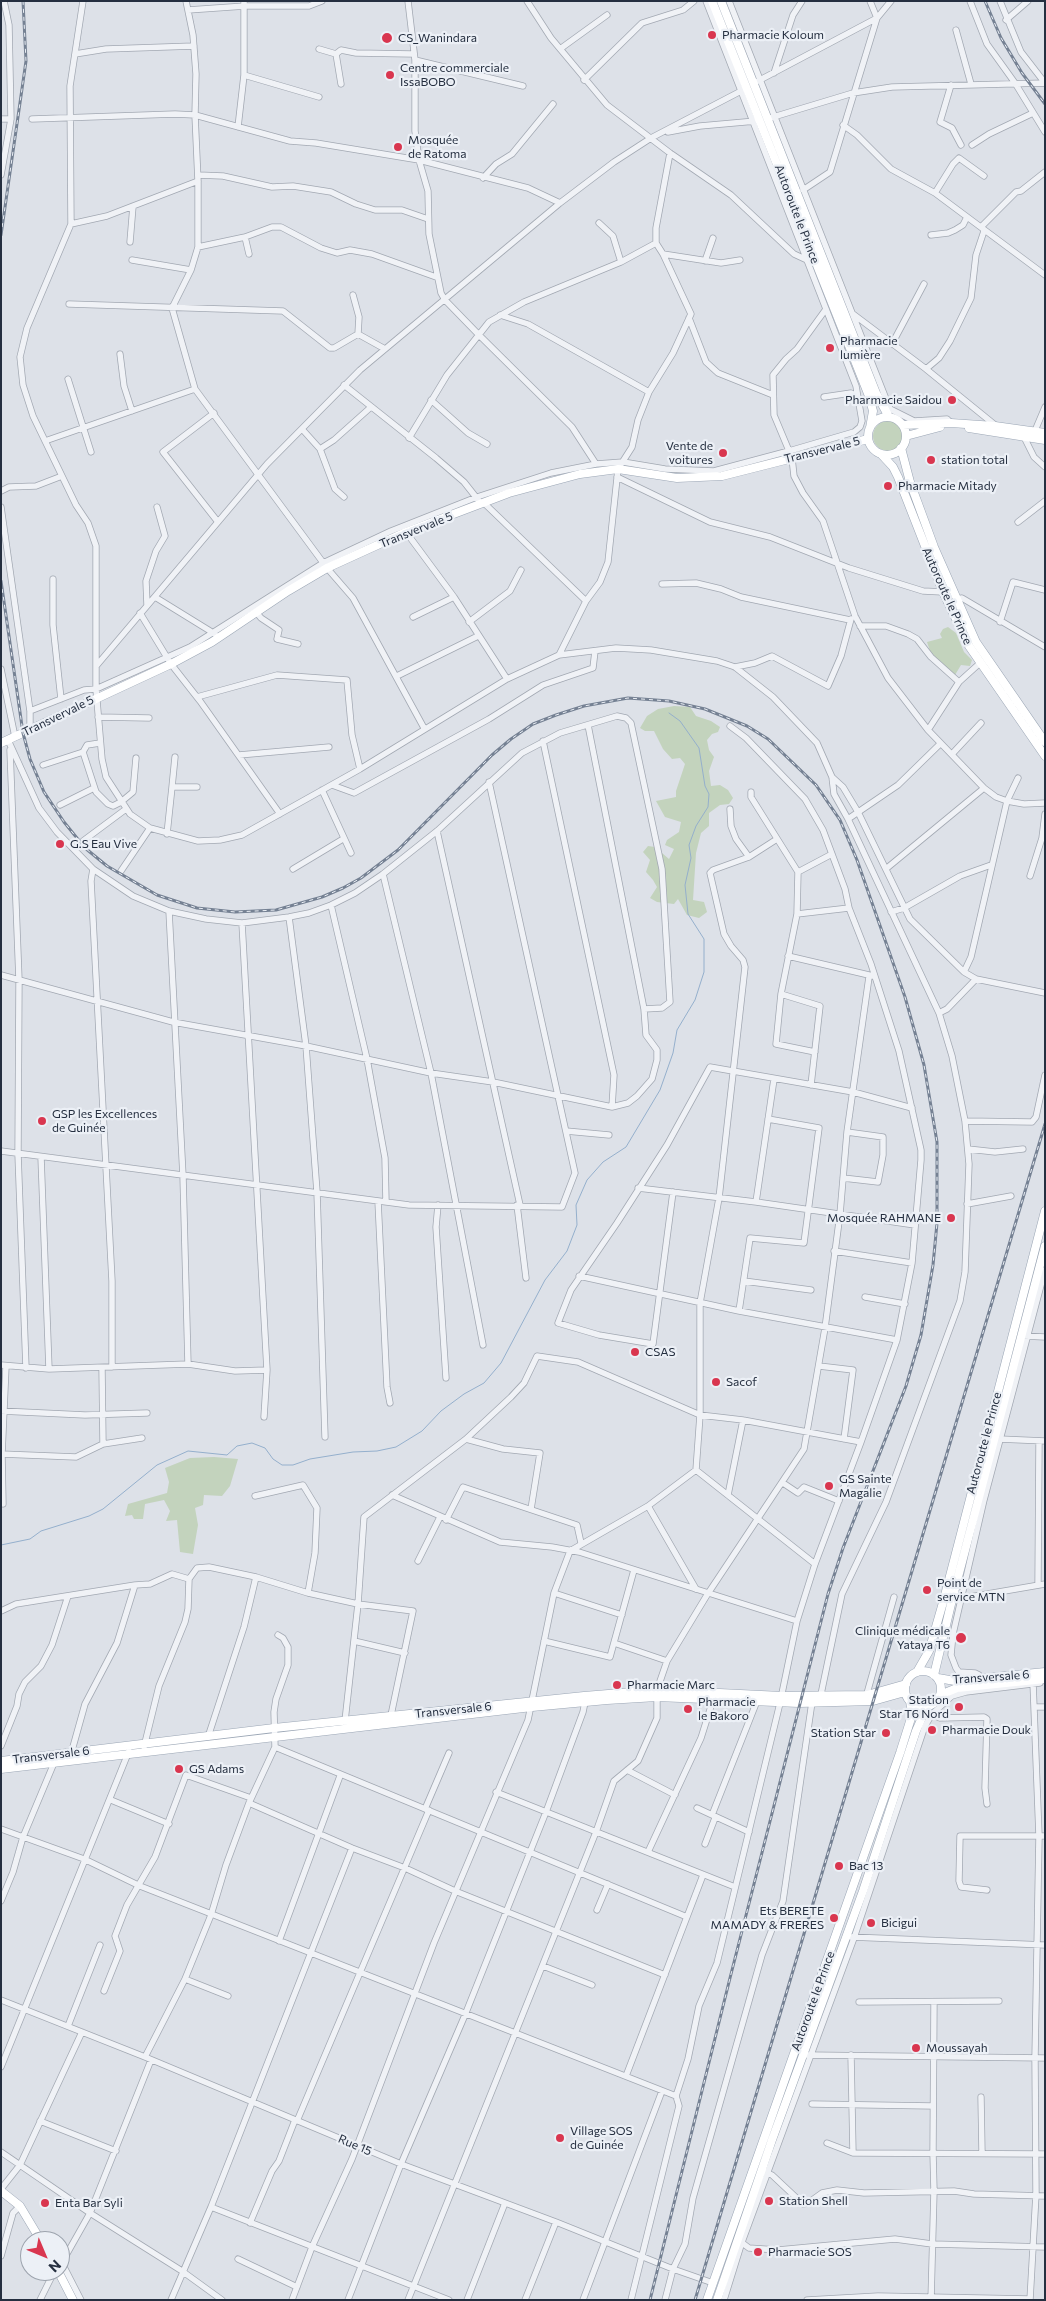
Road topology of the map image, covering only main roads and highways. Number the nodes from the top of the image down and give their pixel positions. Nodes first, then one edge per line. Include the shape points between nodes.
1 (712, 1) edge
2 (721, 1) edge
3 (750, 86) junction
4 (764, 119) junction
5 (889, 417) junction
6 (903, 425) junction
7 (870, 428) junction
8 (1045, 434) edge
9 (906, 436) junction
10 (868, 439) junction
11 (1045, 440) edge
12 (901, 448) junction
13 (881, 454) junction
14 (8, 740) edge
15 (1045, 742) edge
16 (1045, 756) edge
17 (1045, 1211) edge
18 (1045, 1246) edge
19 (917, 1672) junction
20 (1045, 1672) edge
21 (936, 1677) junction
22 (1045, 1678) edge
23 (981, 1682) junction
24 (906, 1688) junction
25 (657, 1694) junction
26 (940, 1695) junction
27 (781, 1700) junction
28 (910, 1701) junction
29 (532, 1704) junction
30 (928, 1711) junction
31 (390, 1720) junction
32 (1, 1762) edge
33 (1, 1769) edge
34 (1, 2190) edge
35 (35, 2231) edge
36 (63, 2281) edge
37 (73, 2300) edge
38 (707, 2300) edge
39 (717, 2300) edge

1 - 3 main road, Autoroute le Prince
2 - 3 main road, Autoroute le Prince
3 - 4 main road, Autoroute le Prince
4 - 5 main road, Autoroute le Prince
4 - 7 main road, Autoroute le Prince via 810,259 873,411
5 - 6 main road
5 - 7 main road via 878,419
6 - 8 main road via 951,423
6 - 9 main road
7 - 10 main road
9 - 11 main road via 940,426
9 - 12 main road
10 - 13 main road
10 - 14 main road, Transvervale 5 via 790,455 722,476 677,478 618,473 580,474 481,501 325,566 256,612 169,661 96,693
12 - 13 main road via 892,454
12 - 15 main road, Autoroute le Prince via 934,547 976,642
13 - 16 main road, Autoroute le Prince via 898,476 943,592 969,646
17 - 19 main road, Autoroute le Prince via 944,1599 928,1651
18 - 21 main road, Autoroute le Prince
19 - 21 main road via 929,1672
19 - 24 main road via 910,1677
20 - 23 main road, Transversale 6
21 - 23 main road, Transversale 6
21 - 26 main road
22 - 23 main road, Transversale 6 via 1033,1682
23 - 26 main road, Transversale 6
24 - 27 main road, Transversale 6 via 866,1698
24 - 28 main road
25 - 27 main road, Transversale 6
25 - 27 main road, Transversale 6 via 712,1700
25 - 29 main road, Transversale 6
25 - 29 main road, Transversale 6
26 - 30 main road
28 - 30 main road
28 - 38 main road, Autoroute le Prince via 912,1715 897,1762
29 - 31 main road, Transversale 6
30 - 39 main road, Autoroute le Prince via 916,1731 850,1937
31 - 32 main road, Transversale 6 via 345,1720
31 - 33 main road, Transversale 6 via 275,1738
34 - 35 main road via 20,2206
36 - 37 main road

